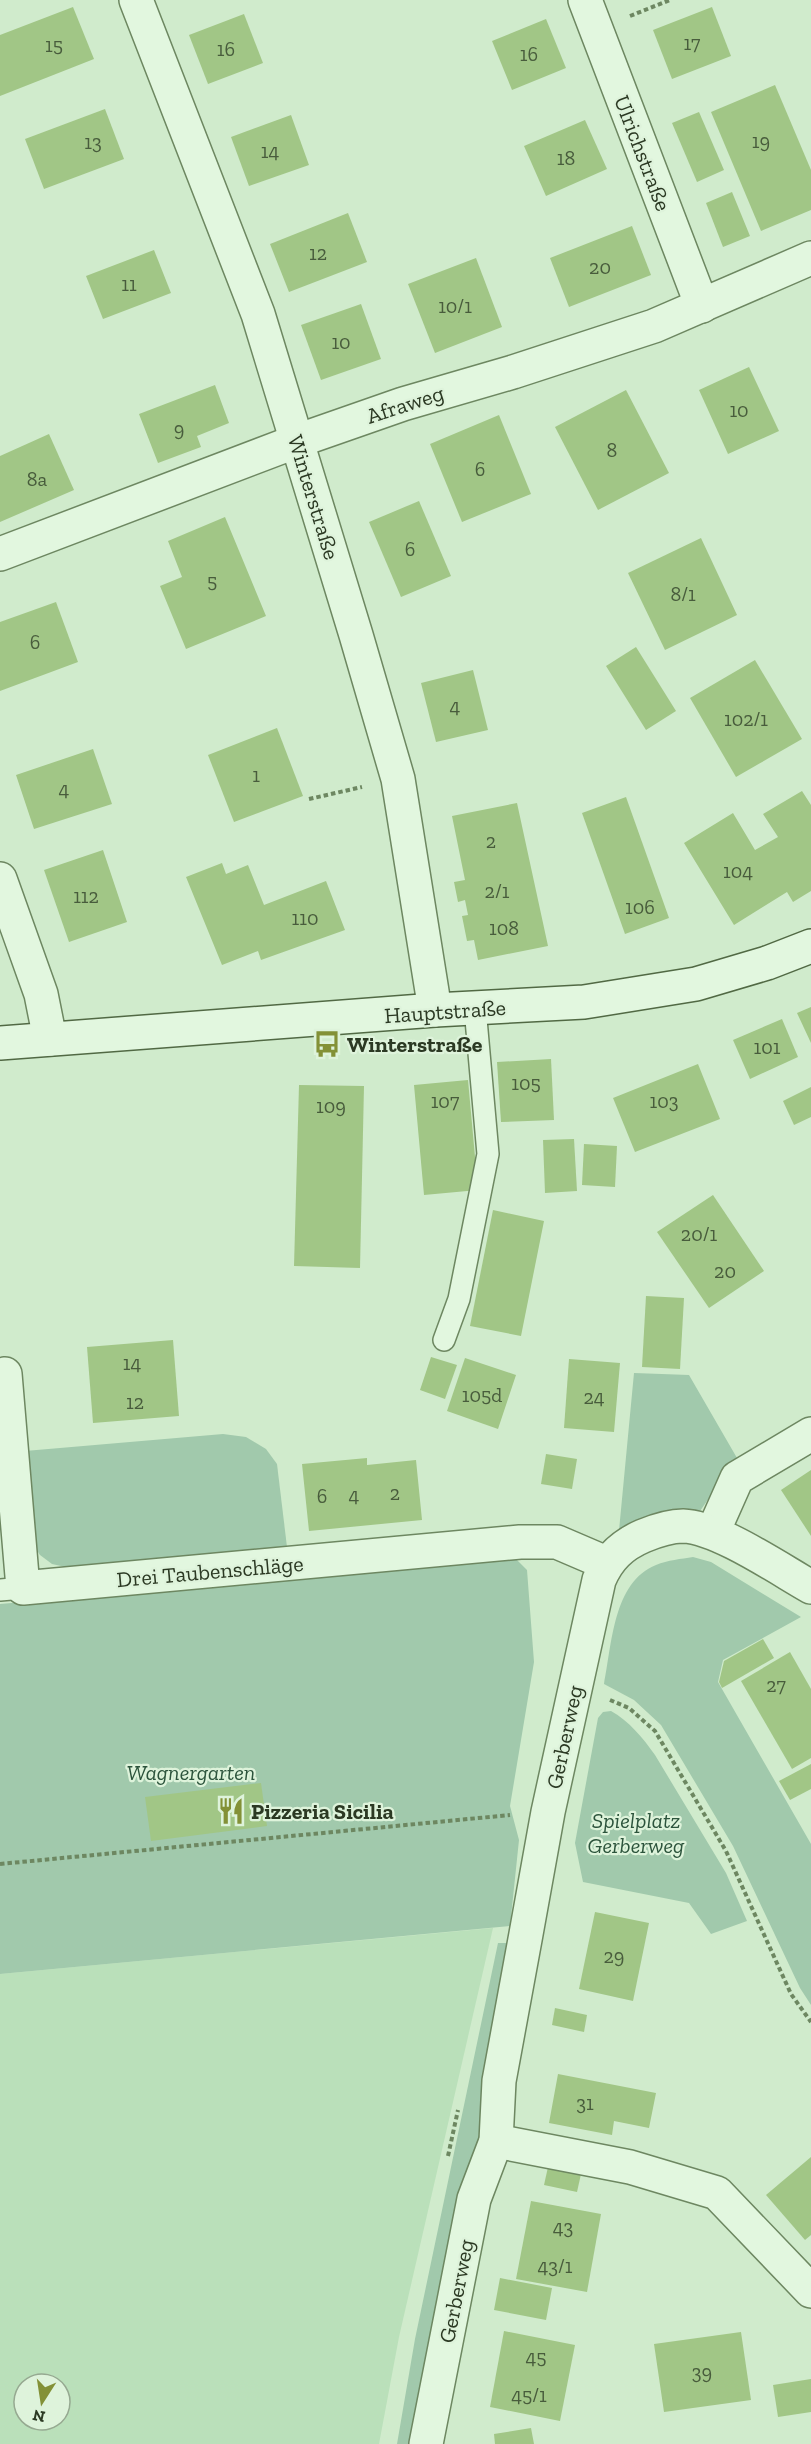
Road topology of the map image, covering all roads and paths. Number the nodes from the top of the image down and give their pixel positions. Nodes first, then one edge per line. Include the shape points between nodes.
1 (136, 0) edge
2 (585, 0) edge
3 (811, 258) edge
4 (702, 306) junction
5 (297, 441) junction
6 (0, 554) edge
7 (398, 779) junction
8 (309, 799) dead end
9 (0, 879) edge
10 (811, 946) edge
11 (475, 1008) junction
12 (435, 1010) junction
13 (50, 1039) junction
14 (0, 1043) edge
15 (444, 1340) dead end
16 (5, 1374) dead end
17 (811, 1434) edge
18 (713, 1532) junction
19 (606, 1563) junction
20 (811, 1587) edge
21 (11, 1589) edge
22 (574, 1690) junction
23 (549, 1812) junction
24 (0, 1864) edge
25 (811, 2022) edge
26 (496, 2141) junction
27 (811, 2291) edge
28 (426, 2444) edge

1 - 5 street, Winterstraße via 258,314
2 - 4 street, Ulrichstraße
3 - 4 street, Afraweg
4 - 5 street, Afraweg via 654,326 402,404
5 - 6 street, Afraweg
5 - 7 street, Winterstraße
7 - 8 path
7 - 12 street, Winterstraße
9 - 13 street via 41,994
10 - 11 street, Hauptstraße via 696,984 584,1002
11 - 12 street, Hauptstraße
11 - 15 lane via 488,1154 459,1299
12 - 13 street, Hauptstraße
13 - 14 street, Hauptstraße
16 - 21 street, Drei Taubenschläge
17 - 18 street via 737,1478
18 - 19 street, Gerberweg via 682,1526 653,1532 627,1543
18 - 20 street, Gerberweg
19 - 21 street, Drei Taubenschläge via 557,1542 520,1542
19 - 22 street, Gerberweg
22 - 23 street, Gerberweg
22 - 25 path via 629,1708 655,1731 726,1851 792,1994
23 - 24 path
23 - 26 street, Gerberweg via 499,2081
26 - 27 street via 630,2168 717,2193
26 - 28 street, Gerberweg via 474,2199

